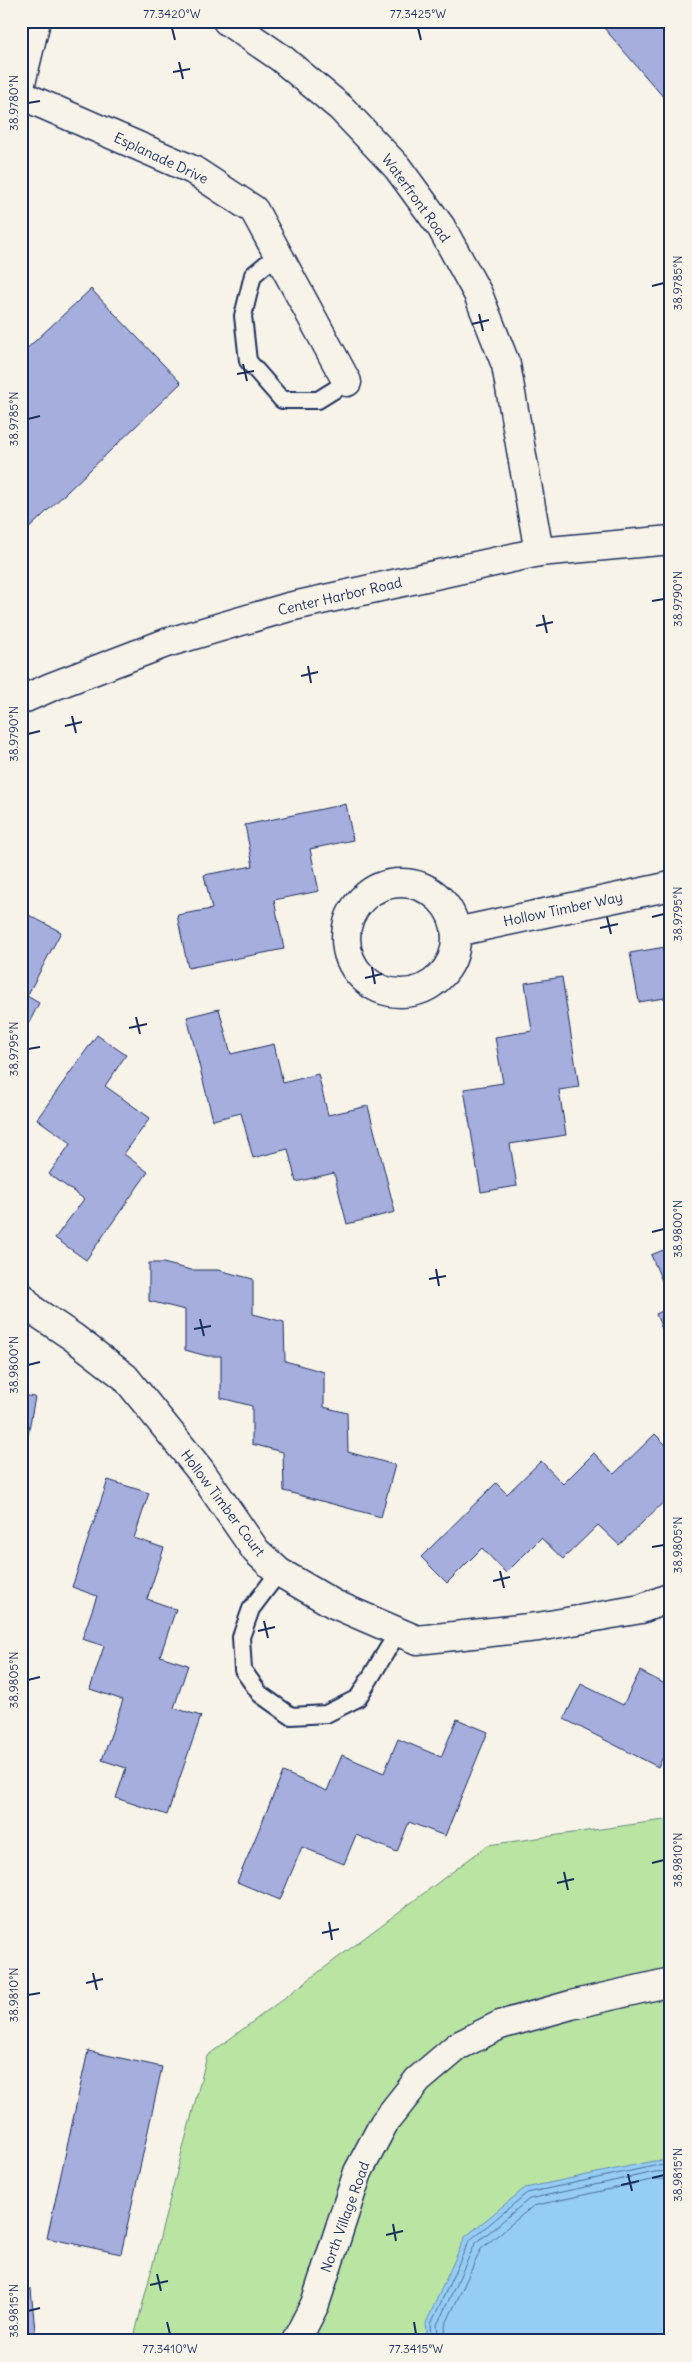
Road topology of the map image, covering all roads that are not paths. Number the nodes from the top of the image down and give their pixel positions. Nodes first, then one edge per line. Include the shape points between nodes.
1 (36, 21) edge
2 (227, 21) edge
3 (21, 83) edge
4 (21, 95) edge
5 (278, 254) junction
6 (347, 382) joint
7 (671, 540) edge
8 (539, 552) junction
9 (21, 700) edge
10 (671, 886) edge
11 (456, 932) junction
12 (21, 1296) edge
13 (279, 1572) junction
14 (671, 1597) edge
15 (398, 1632) junction
16 (671, 1982) edge
17 (296, 2341) edge

1 - 3 street
2 - 8 street, Waterfront Road via 281,58 341,108 397,167 441,227 478,294 506,365
4 - 5 street, Esplanade Drive via 193,170 254,210
5 - 6 street, Esplanade Drive
5 - 6 lane via 253,275 243,316 248,361 282,400 318,400
7 - 8 street, Center Harbor Road
8 - 9 street, Center Harbor Road via 289,606 166,643
10 - 11 street, Hollow Timber Way
11 - 11 street via 442,901 428,890 410,883 393,883 376,889 361,900 351,914 346,931 346,949 364,980 381,990 399,994 418,991 434,982 447,968 455,951
12 - 13 street, Hollow Timber Court via 33,1310 125,1377 200,1470 256,1551
13 - 15 street, Hollow Timber Court via 334,1604
13 - 15 lane via 251,1609 241,1637 243,1670 260,1694 291,1716 326,1714 358,1698
14 - 15 street, Hollow Timber Court via 640,1609 538,1627 417,1640
16 - 17 street, North Village Road via 500,2025 458,2046 418,2080 384,2123 358,2172 315,2304

